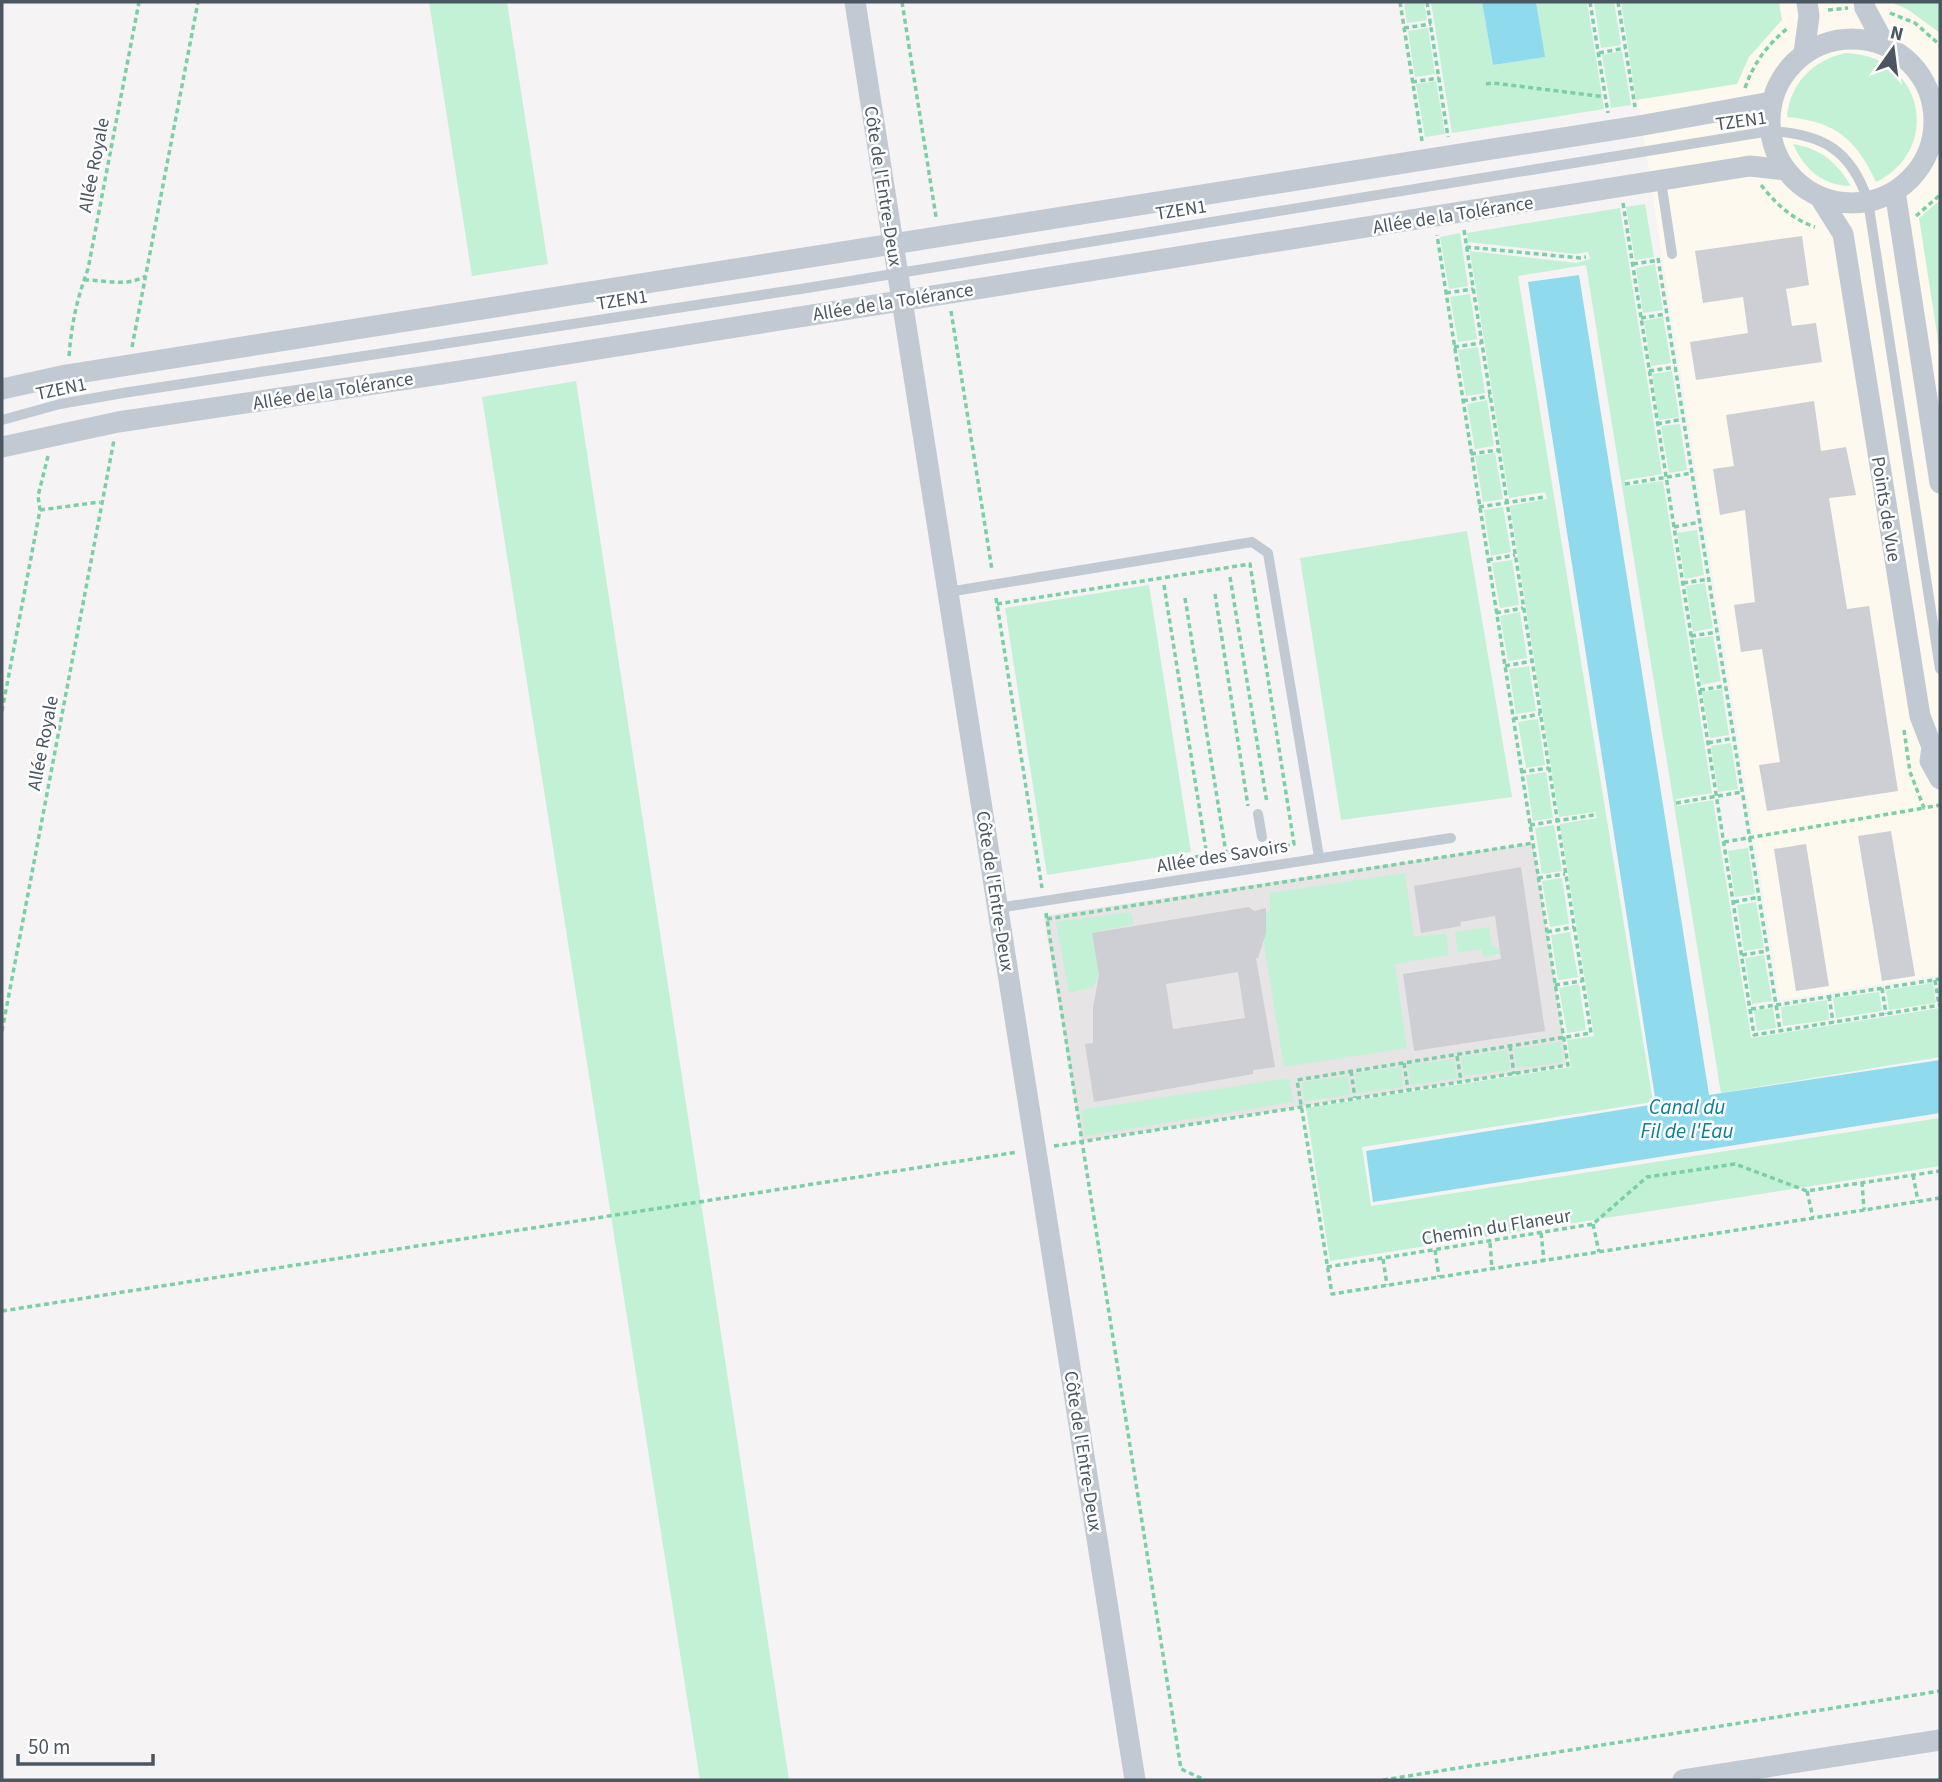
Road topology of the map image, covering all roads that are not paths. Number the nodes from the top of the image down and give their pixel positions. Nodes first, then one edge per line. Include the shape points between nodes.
1 (855, 2) edge
2 (1807, 2) edge
3 (1864, 5) edge
4 (1885, 45) junction
5 (1804, 53) junction
6 (1771, 102) junction
7 (1770, 131) junction
8 (1786, 170) junction
9 (1663, 189) junction
10 (1895, 191) junction
11 (1819, 196) junction
12 (1868, 201) junction
13 (893, 243) junction
14 (1672, 254) dead end
15 (897, 273) junction
16 (901, 299) junction
17 (2, 389) edge
18 (2, 420) edge
19 (2, 447) edge
20 (1940, 482) edge
21 (948, 592) junction
22 (1940, 669) edge
23 (1940, 779) edge
24 (1259, 814) road end
25 (1451, 838) dead end
26 (1262, 840) road end
27 (1318, 857) junction
28 (998, 908) junction
29 (1940, 1740) edge
30 (1135, 1780) edge
31 (1683, 1780) edge

1 - 13 street, Côte de l'Entre-Deux
2 - 5 street
3 - 4 street
4 - 5 street via 1858,38 1830,41
4 - 10 street via 1907,58 1923,78 1933,102 1934,128 1928,152 1915,174
5 - 6 street via 1783,76
6 - 7 street
6 - 13 street
7 - 8 street
7 - 12 lane, TZEN1 via 1816,138 1839,152 1853,166
7 - 15 lane, TZEN1
8 - 9 street, Allée de la Tolérance via 1750,166
8 - 11 street
9 - 14 lane
9 - 16 street, Allée de la Tolérance via 1461,212
10 - 12 street
10 - 20 street
11 - 12 street via 1843,203
11 - 23 street, Points de Vue via 1843,234 1920,716 1932,747 1930,761
12 - 22 lane, TZEN1
13 - 15 street, Côte de l'Entre-Deux
13 - 17 street
15 - 16 street, Côte de l'Entre-Deux
15 - 18 lane, TZEN1 via 123,393
16 - 19 street, Allée de la Tolérance via 118,422
16 - 21 street, Côte de l'Entre-Deux
21 - 27 lane via 1252,542 1268,553
21 - 28 street, Côte de l'Entre-Deux
24 - 26 lane
25 - 27 lane, Allée des Savoirs
27 - 28 lane, Allée des Savoirs
28 - 30 street, Côte de l'Entre-Deux
29 - 31 street

